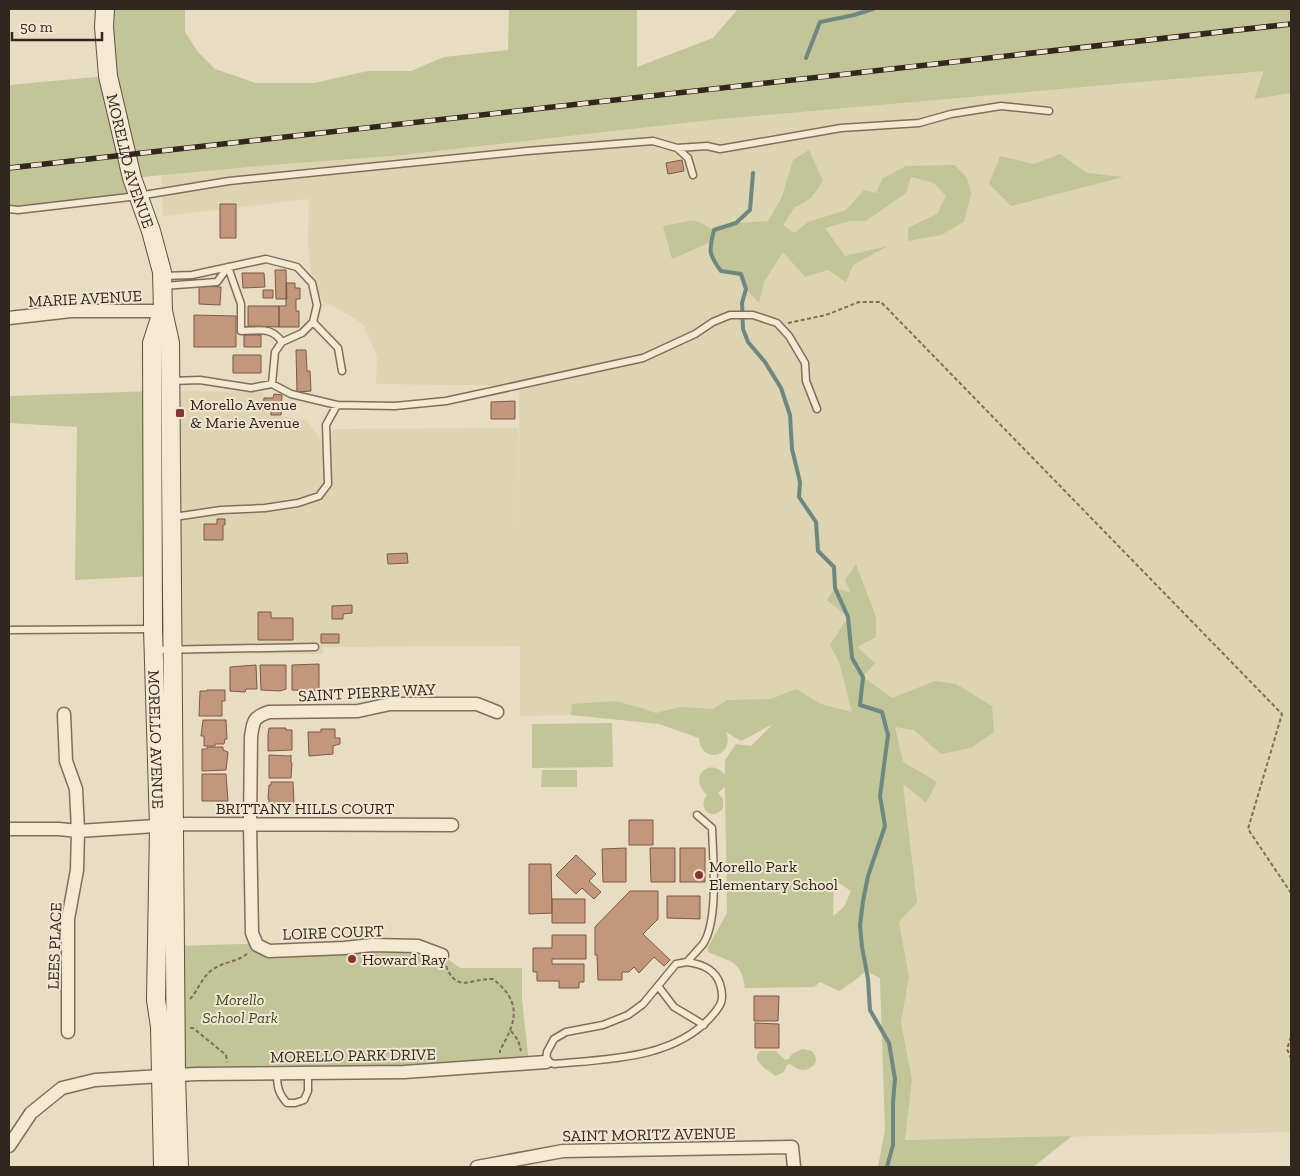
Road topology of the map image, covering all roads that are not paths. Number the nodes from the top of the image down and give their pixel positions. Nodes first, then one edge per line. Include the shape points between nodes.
1 (105, 9) edge
2 (1050, 111) dead end
3 (677, 148) junction
4 (693, 175) dead end
5 (138, 196) junction
6 (9, 209) edge
7 (228, 267) junction
8 (162, 281) junction
9 (163, 311) junction
10 (9, 318) edge
11 (313, 322) junction
12 (282, 342) junction
13 (342, 371) dead end
14 (170, 381) junction
15 (272, 384) junction
16 (337, 405) junction
17 (816, 409) dead end
18 (172, 517) junction
19 (153, 518) junction
20 (153, 629) junction
21 (9, 630) edge
22 (315, 647) dead end
23 (153, 650) junction
24 (173, 650) junction
25 (497, 712) dead end
26 (64, 714) dead end
27 (697, 815) dead end
28 (250, 824) junction
29 (452, 825) dead end
30 (166, 826) junction
31 (9, 830) edge
32 (78, 831) junction
33 (442, 955) road end
34 (687, 962) junction
35 (658, 986) junction
36 (704, 1026) junction
37 (68, 1032) dead end
38 (546, 1062) junction
39 (277, 1073) junction
40 (308, 1073) junction
41 (168, 1076) junction
42 (9, 1144) edge
43 (163, 1167) edge
44 (179, 1167) edge
45 (477, 1167) edge
46 (794, 1167) edge

1 - 5 street, MORELLO AVENUE via 108,76
2 - 3 lane via 1001,106 919,123 841,128 720,150 707,146
3 - 4 lane via 688,158
3 - 5 lane via 653,141 527,151 229,181
5 - 6 lane
5 - 8 street, MORELLO AVENUE via 152,232
7 - 8 lane
7 - 8 lane via 217,282
7 - 11 lane via 266,259 297,267 312,283 317,305
7 - 12 lane via 241,304 241,330 268,330 276,333
8 - 9 street, MORELLO AVENUE
9 - 10 street, MARIE AVENUE via 71,311
9 - 14 street, MORELLO AVENUE via 170,343
9 - 19 street, MORELLO AVENUE via 152,343
11 - 12 lane
11 - 13 lane via 338,348
12 - 15 lane via 275,352
14 - 15 lane via 200,380 251,388
14 - 18 street, MORELLO AVENUE
15 - 16 lane via 291,394
16 - 17 lane via 395,406 446,401 643,358 730,315 753,315 778,324 789,336 805,363 806,381
16 - 18 lane via 326,425 328,484 319,496 265,508
18 - 19 lane
18 - 24 street, MORELLO AVENUE
19 - 20 street, MORELLO AVENUE
20 - 21 lane
20 - 23 street, MORELLO AVENUE
22 - 24 lane
23 - 24 lane
23 - 30 street, MORELLO AVENUE
24 - 30 street, MORELLO AVENUE
25 - 28 street, SAINT PIERRE WAY via 477,704 390,704 358,711 269,712 259,715 253,723 251,737
26 - 32 street, LEES PLACE via 66,761 76,789
27 - 34 lane via 712,828 712,920 703,943
28 - 29 street, BRITTANY HILLS COURT
28 - 30 street, BRITTANY HILLS COURT
28 - 33 street, LOIRE COURT via 252,933 257,945 269,951 372,945 418,946
30 - 32 street, BRITTANY HILLS COURT
30 - 41 street, MORELLO AVENUE via 176,1000
30 - 41 street, MORELLO AVENUE via 156,1000
31 - 32 street, BRITTANY HILLS COURT
32 - 37 street, LEES PLACE via 68,919
34 - 35 lane via 676,964
34 - 36 lane via 709,968 718,978 722,993 721,1007
35 - 36 lane via 674,1007
35 - 38 lane via 643,1004 628,1014 604,1025 566,1032 554,1039
36 - 38 lane via 670,1045 627,1058
38 - 40 street, MORELLO PARK DRIVE via 404,1072
39 - 40 street, MORELLO PARK DRIVE
39 - 40 lane via 280,1095 287,1103 295,1104 304,1100 308,1091
39 - 41 street, MORELLO PARK DRIVE
41 - 42 street, MORELLO PARK DRIVE via 95,1080 62,1088 31,1113
41 - 43 street, MORELLO AVENUE
41 - 44 street, MORELLO AVENUE
45 - 46 street, SAINT MORITZ AVENUE via 563,1151 792,1147

